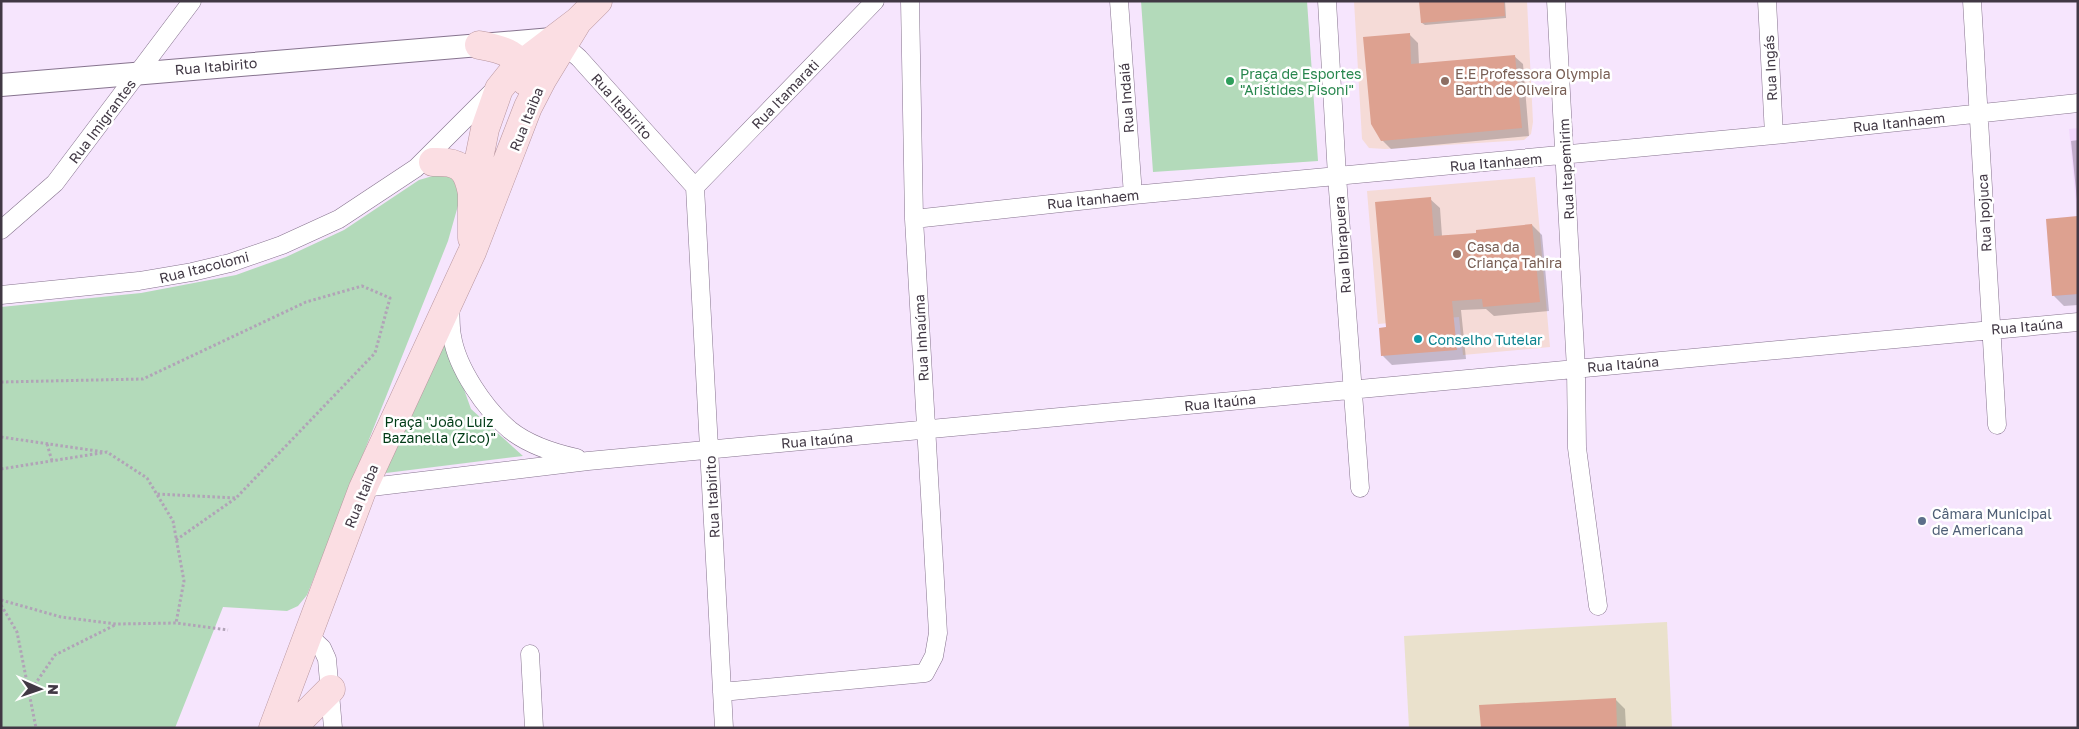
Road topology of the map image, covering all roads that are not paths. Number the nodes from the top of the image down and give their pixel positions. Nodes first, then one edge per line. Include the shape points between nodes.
1 (192, 1) edge
2 (598, 1) edge
3 (875, 1) edge
4 (910, 1) edge
5 (1119, 1) edge
6 (1326, 1) edge
7 (1556, 1) edge
8 (1767, 1) edge
9 (1972, 1) edge
10 (558, 42) junction
11 (480, 45) junction
12 (518, 67) junction
13 (140, 73) junction
14 (1, 85) edge
15 (2078, 103) edge
16 (528, 107) junction
17 (1978, 113) junction
18 (1774, 136) junction
19 (516, 140) junction
20 (481, 151) junction
21 (1566, 155) junction
22 (424, 165) junction
23 (1337, 176) junction
24 (696, 187) junction
25 (472, 193) junction
26 (1133, 195) junction
27 (914, 219) junction
28 (1, 230) edge
29 (472, 252) junction
30 (1, 295) edge
31 (450, 297) junction
32 (2078, 322) edge
33 (1990, 329) junction
34 (1576, 369) junction
35 (1352, 388) junction
36 (1997, 425) dead end
37 (926, 430) junction
38 (709, 450) junction
39 (588, 461) junction
40 (363, 488) junction
41 (1360, 488) dead end
42 (1598, 606) dead end
43 (308, 634) junction
44 (530, 654) dead end
45 (331, 689) junction
46 (722, 692) junction
47 (272, 728) edge
48 (292, 728) edge
49 (333, 728) edge
50 (534, 728) edge
51 (724, 728) edge

1 - 13 street, Rua Imigrantes
2 - 10 main road
3 - 24 street, Rua Itamarati
4 - 27 street, Rua Inhaúma
5 - 26 street, Rua Indaiá
6 - 23 street, Rua Ibirapuera
7 - 21 street, Rua Itapemirim
8 - 18 street, Rua Ingás
9 - 17 street, Rua Ipojuca
10 - 11 street, Rua Itabirito
10 - 12 main road, Rua Itaiba
10 - 16 main road, Rua Itaiba
10 - 24 street, Rua Itabirito via 579,58
11 - 12 main road via 505,50
11 - 13 street, Rua Itabirito
12 - 16 main road via 525,73
12 - 20 main road, Rua Itaiba via 499,89
12 - 22 street, Rua Itacolomi
13 - 14 street, Rua Itabirito
13 - 28 street, Rua Imigrantes via 55,183
15 - 17 street, Rua Itanhaem
16 - 19 main road, Rua Itaiba
17 - 18 street, Rua Itanhaem
17 - 33 street, Rua Ipojuca
18 - 21 street, Rua Itanhaem
19 - 20 main road
19 - 29 main road, Rua Itaiba
20 - 22 street, Rua Itacolomi via 462,153
20 - 25 main road, Rua Itaiba
21 - 23 street, Rua Itanhaem
21 - 34 street, Rua Itapemirim
22 - 25 main road via 452,162 469,177
22 - 30 street, Rua Itacolomi via 339,219 282,245 230,263 139,282
23 - 26 street, Rua Itanhaem
23 - 35 street, Rua Ibirapuera
24 - 38 street, Rua Itabirito
25 - 29 main road, Rua Itaiba
26 - 27 street, Rua Itanhaem
27 - 37 street, Rua Inhaúma
29 - 31 main road, Rua Itaiba
31 - 39 street via 452,337 463,370 484,402 511,430 549,451
31 - 40 main road, Rua Itaiba
32 - 33 street, Rua Itaúna
33 - 34 street, Rua Itaúna
33 - 36 street, Rua Ipojuca
34 - 35 street, Rua Itaúna
34 - 42 street, Rua Itapemirim via 1577,448
35 - 37 street, Rua Itaúna
35 - 41 street, Rua Ibirapuera
37 - 38 street, Rua Itaúna
37 - 46 street, Rua Inhaúma via 938,633 934,656 924,673
38 - 39 street, Rua Itaúna
38 - 46 street, Rua Itabirito
39 - 40 street, Rua Itaúna
40 - 43 main road, Rua Itaiba
43 - 45 street via 322,648 327,659
43 - 47 main road, Rua Itaiba
44 - 50 street
45 - 48 main road
45 - 49 street
46 - 51 street, Rua Itabirito

